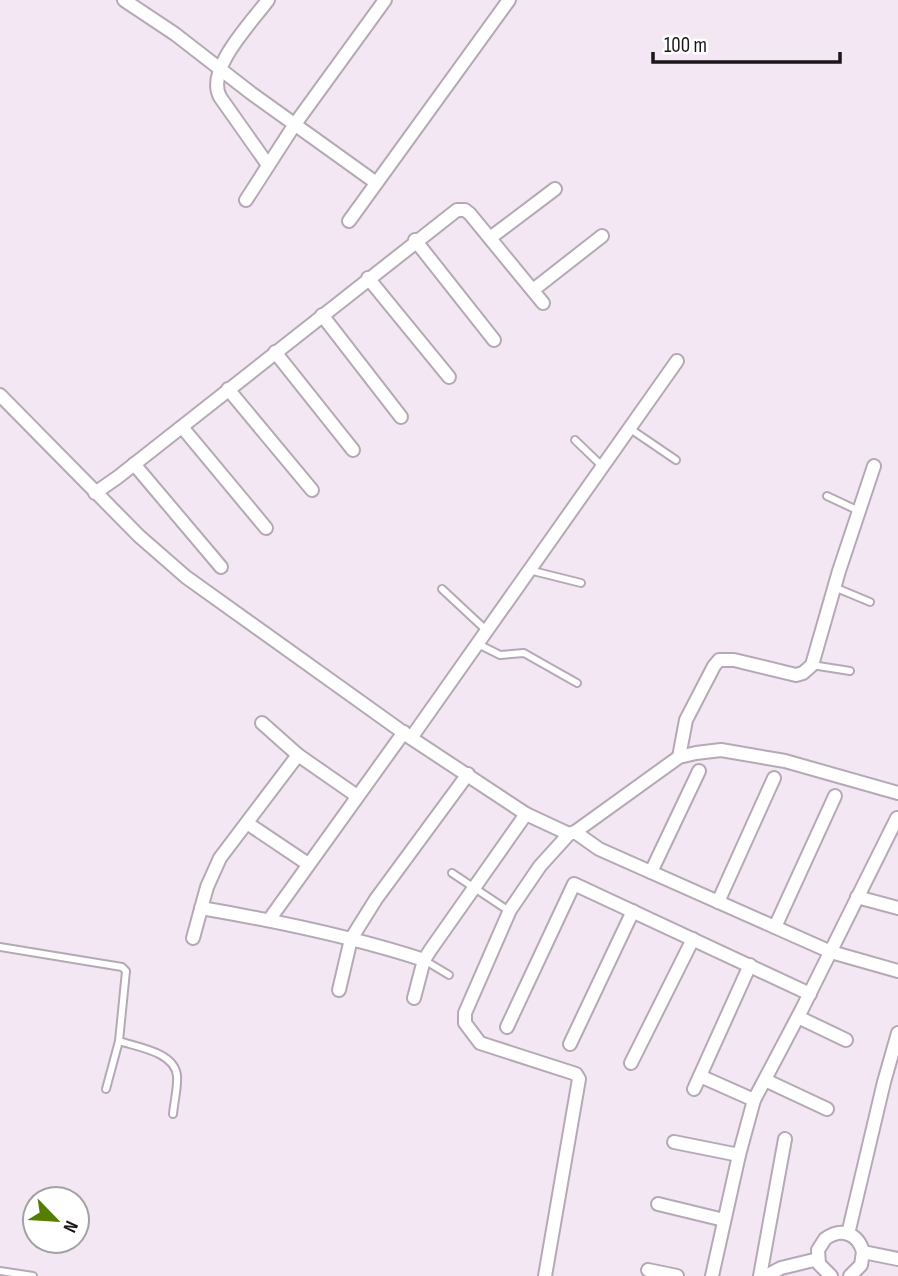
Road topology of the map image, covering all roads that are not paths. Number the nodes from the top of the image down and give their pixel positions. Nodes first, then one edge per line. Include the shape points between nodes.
1 (124, 0) edge
2 (268, 0) edge
3 (385, 0) edge
4 (509, 0) edge
5 (140, 4) edge
6 (219, 67) junction
7 (295, 124) junction
8 (268, 165) junction
9 (375, 182) junction
10 (555, 189) dead end
11 (246, 200) dead end
12 (349, 221) dead end
13 (602, 236) dead end
14 (490, 238) junction
15 (415, 240) junction
16 (368, 278) junction
17 (533, 290) junction
18 (543, 303) dead end
19 (322, 315) junction
20 (494, 340) dead end
21 (275, 352) junction
22 (677, 361) dead end
23 (449, 377) dead end
24 (228, 389) junction
25 (0, 395) edge
26 (401, 416) dead end
27 (182, 426) junction
28 (629, 428) junction
29 (575, 440) dead end
30 (353, 450) dead end
31 (676, 460) dead end
32 (134, 464) junction
33 (602, 466) junction
34 (874, 466) dead end
35 (312, 490) dead end
36 (95, 492) junction
37 (827, 496) dead end
38 (859, 511) junction
39 (266, 528) dead end
40 (221, 566) dead end
41 (528, 570) junction
42 (581, 583) dead end
43 (834, 587) junction
44 (442, 589) dead end
45 (870, 602) dead end
46 (486, 630) junction
47 (477, 643) junction
48 (812, 665) junction
49 (850, 671) dead end
50 (578, 683) dead end
51 (262, 723) dead end
52 (407, 735) junction
53 (298, 755) junction
54 (679, 757) junction
55 (699, 771) dead end
56 (468, 775) junction
57 (774, 778) dead end
58 (898, 793) edge
59 (357, 796) junction
60 (835, 796) dead end
61 (526, 814) junction
62 (897, 818) edge
63 (247, 823) junction
64 (572, 833) junction
65 (893, 839) edge
66 (308, 864) junction
67 (651, 872) junction
68 (452, 873) dead end
69 (474, 889) junction
70 (858, 897) junction
71 (718, 902) junction
72 (503, 907) dead end
73 (201, 908) junction
74 (898, 908) edge
75 (633, 911) junction
76 (269, 920) junction
77 (775, 927) junction
78 (193, 937) dead end
79 (351, 939) junction
80 (693, 939) junction
81 (0, 947) edge
82 (831, 952) junction
83 (424, 961) junction
84 (750, 965) junction
85 (898, 971) edge
86 (449, 975) dead end
87 (339, 990) dead end
88 (810, 994) junction
89 (414, 998) dead end
90 (798, 1017) junction
91 (508, 1027) dead end
92 (898, 1033) edge
93 (846, 1040) dead end
94 (119, 1041) junction
95 (569, 1044) dead end
96 (631, 1063) dead end
97 (700, 1076) junction
98 (765, 1080) junction
99 (694, 1089) dead end
100 (106, 1090) dead end
101 (754, 1100) junction
102 (827, 1110) dead end
103 (173, 1114) dead end
104 (785, 1139) dead end
105 (674, 1142) dead end
106 (739, 1155) junction
107 (658, 1205) dead end
108 (724, 1220) junction
109 (848, 1234) junction
110 (863, 1252) junction
111 (818, 1259) junction
112 (898, 1259) edge
113 (648, 1270) dead end
114 (0, 1271) edge
115 (33, 1276) edge
116 (545, 1276) edge
117 (677, 1276) edge
118 (712, 1276) edge
119 (760, 1276) edge
120 (766, 1276) edge
121 (831, 1276) edge
122 (850, 1276) edge

1 - 5 street
2 - 6 street
3 - 7 street
4 - 9 street
5 - 6 street
6 - 7 street
6 - 8 street via 216,90
7 - 8 street
7 - 9 street
8 - 11 street
9 - 12 street
10 - 14 street
13 - 17 street
14 - 15 street via 461,209
14 - 17 street
15 - 16 street
15 - 20 street
16 - 19 street
16 - 23 street
17 - 18 street
19 - 21 street
19 - 26 street
21 - 24 street
21 - 30 street
22 - 28 street
24 - 27 street
24 - 35 street
25 - 36 street
27 - 32 street
27 - 39 street
28 - 31 lane
28 - 33 street
29 - 33 lane
32 - 36 street
32 - 40 street
33 - 41 street
34 - 38 street
36 - 52 street via 186,577
37 - 38 lane
38 - 43 street
41 - 42 lane
41 - 46 street
43 - 45 lane
43 - 48 street
44 - 46 lane
46 - 47 street
47 - 50 lane via 500,656 524,653
47 - 52 street
48 - 49 lane
48 - 54 street via 796,675 719,660 686,720
51 - 53 street
52 - 56 street
52 - 59 street
53 - 59 street
53 - 63 street
54 - 58 street via 734,752 785,761
54 - 64 street
55 - 67 street
56 - 61 street
56 - 79 street
57 - 71 street
59 - 66 street
60 - 77 street
61 - 64 street
61 - 69 street
62 - 65 street
63 - 66 street
63 - 73 street via 220,858
64 - 67 street
64 - 116 street via 540,866 510,910 465,1013 465,1023 480,1043 576,1074 579,1079
65 - 70 street
66 - 76 street
67 - 71 street
68 - 69 lane
69 - 72 lane
69 - 83 street
70 - 74 street
70 - 82 street
71 - 77 street
73 - 76 street
73 - 78 street
75 - 80 street
75 - 91 street via 574,884
75 - 95 street
76 - 79 street
77 - 82 street
79 - 83 street
79 - 87 street
80 - 84 street
80 - 96 street
81 - 94 lane via 122,967 127,977
82 - 85 street
82 - 88 street
83 - 86 lane
83 - 89 street
84 - 88 street
84 - 97 street
88 - 90 street
90 - 93 street
90 - 98 street
92 - 109 street
94 - 100 lane
94 - 103 lane via 167,1057 173,1065 177,1074
97 - 99 street
97 - 101 street
98 - 101 street
98 - 102 street
101 - 106 street
104 - 119 street
105 - 106 street
106 - 108 street
107 - 108 street
108 - 118 street
109 - 110 street
109 - 111 street via 836,1233 825,1239
110 - 112 street
110 - 122 street via 861,1265
111 - 120 street
111 - 121 street
113 - 117 street
114 - 115 lane

